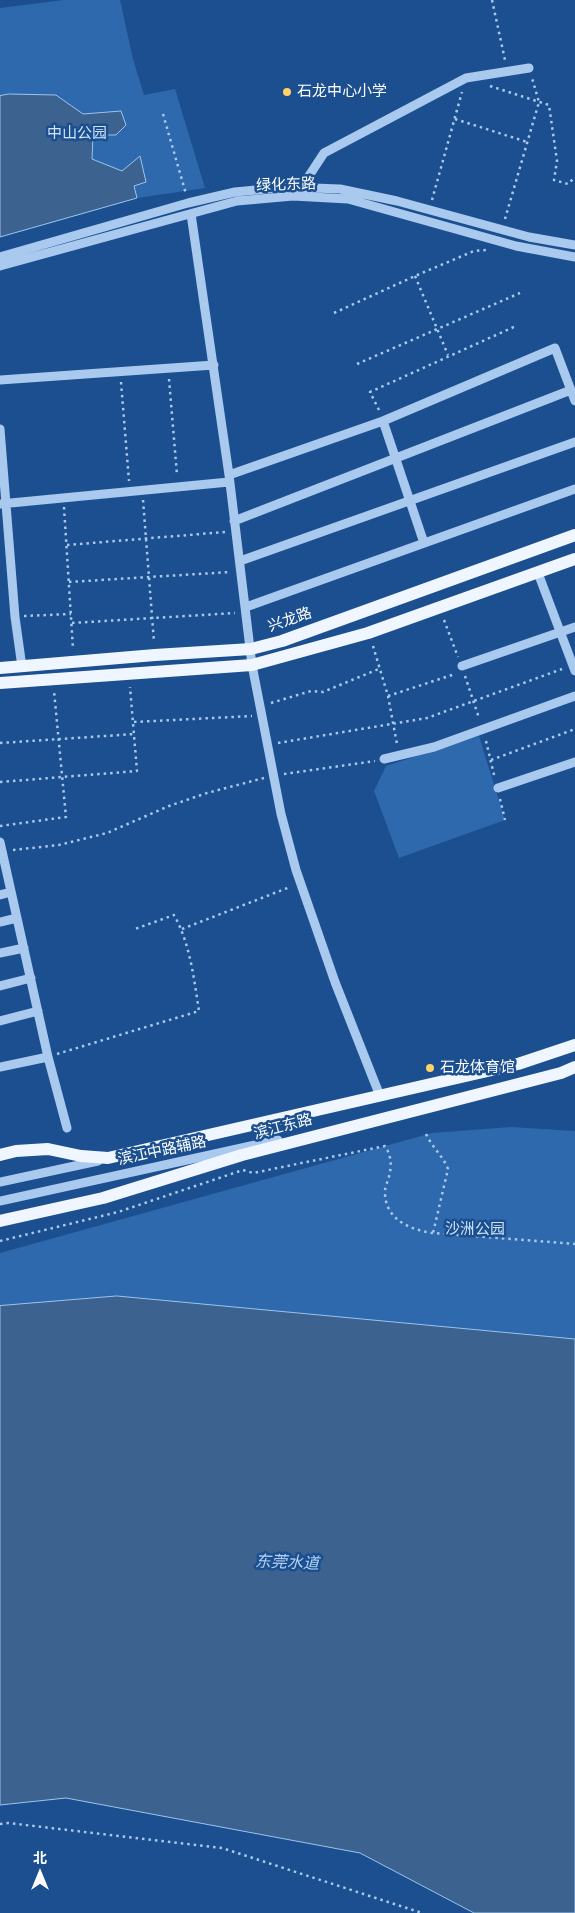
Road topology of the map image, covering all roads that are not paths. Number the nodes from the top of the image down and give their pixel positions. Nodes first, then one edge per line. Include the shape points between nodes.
1 (529, 68) road end
2 (301, 188) junction
3 (191, 214) junction
4 (575, 245) edge
5 (0, 257) edge
6 (575, 257) edge
7 (0, 266) edge
8 (214, 365) junction
9 (0, 380) edge
10 (571, 390) junction
11 (575, 401) edge
12 (383, 421) junction
13 (0, 428) edge
14 (575, 442) edge
15 (396, 458) junction
16 (229, 478) junction
17 (575, 489) edge
18 (410, 501) junction
19 (4, 504) edge
20 (235, 526) junction
21 (575, 535) edge
22 (424, 543) junction
23 (575, 559) edge
24 (240, 566) junction
25 (538, 573) junction
26 (246, 610) junction
27 (575, 627) edge
28 (560, 632) junction
29 (251, 650) junction
30 (252, 664) junction
31 (22, 667) junction
32 (0, 668) edge
33 (462, 668) road end
34 (574, 668) edge
35 (0, 683) edge
36 (575, 696) edge
37 (384, 759) road end
38 (575, 762) edge
39 (498, 788) road end
40 (0, 842) edge
41 (2, 862) edge
42 (12, 892) junction
43 (0, 895) edge
44 (17, 918) junction
45 (0, 922) edge
46 (24, 948) junction
47 (0, 953) edge
48 (31, 978) junction
49 (0, 986) edge
50 (38, 1012) junction
51 (0, 1021) edge
52 (575, 1045) edge
53 (48, 1057) junction
54 (0, 1067) edge
55 (575, 1067) edge
56 (380, 1096) junction
57 (67, 1128) dead end
58 (331, 1130) junction
59 (0, 1155) edge
60 (108, 1158) junction
61 (0, 1182) edge
62 (0, 1201) edge
63 (0, 1221) edge

1 - 2 street via 466,78 324,153
2 - 4 street, 绿化东路 via 340,189
2 - 5 street, 绿化东路 via 235,192
3 - 6 street, 绿化东路 via 237,201 293,196 348,200 516,246
3 - 7 street, 绿化东路
3 - 8 street
8 - 9 street
8 - 16 street
10 - 11 street
10 - 12 street via 555,348
10 - 15 street
12 - 15 street
12 - 16 street
13 - 19 street
14 - 18 street
15 - 18 street
15 - 20 street
16 - 19 street via 178,488
16 - 20 street
17 - 22 street
18 - 22 street
18 - 24 street
19 - 31 street
20 - 24 street
21 - 29 main road, 兴龙路
22 - 26 street
23 - 25 main road, 兴龙路
24 - 26 street
25 - 28 street
25 - 30 main road, 兴龙路 via 368,632
26 - 29 street
27 - 28 street
28 - 33 street
28 - 34 street
29 - 30 street
29 - 31 main road, 兴龙路
30 - 35 main road, 兴龙路
30 - 56 street via 281,814 301,883 335,982
31 - 32 main road, 兴龙路
36 - 37 street via 434,746
38 - 39 street
40 - 41 street
41 - 42 street
42 - 43 street
42 - 44 street
44 - 45 street
44 - 46 street
46 - 47 street
46 - 48 street
48 - 49 street
48 - 50 street
50 - 51 street
50 - 53 street
52 - 56 main road, 滨江东路 via 518,1064
53 - 54 street
53 - 57 street
55 - 58 main road, 滨江东路
56 - 60 main road, 滨江东路
58 - 62 street, 滨江中路辅路
58 - 63 main road, 滨江东路 via 103,1198
59 - 60 main road, 滨江东路 via 48,1149
60 - 61 street, 滨江中路辅路

